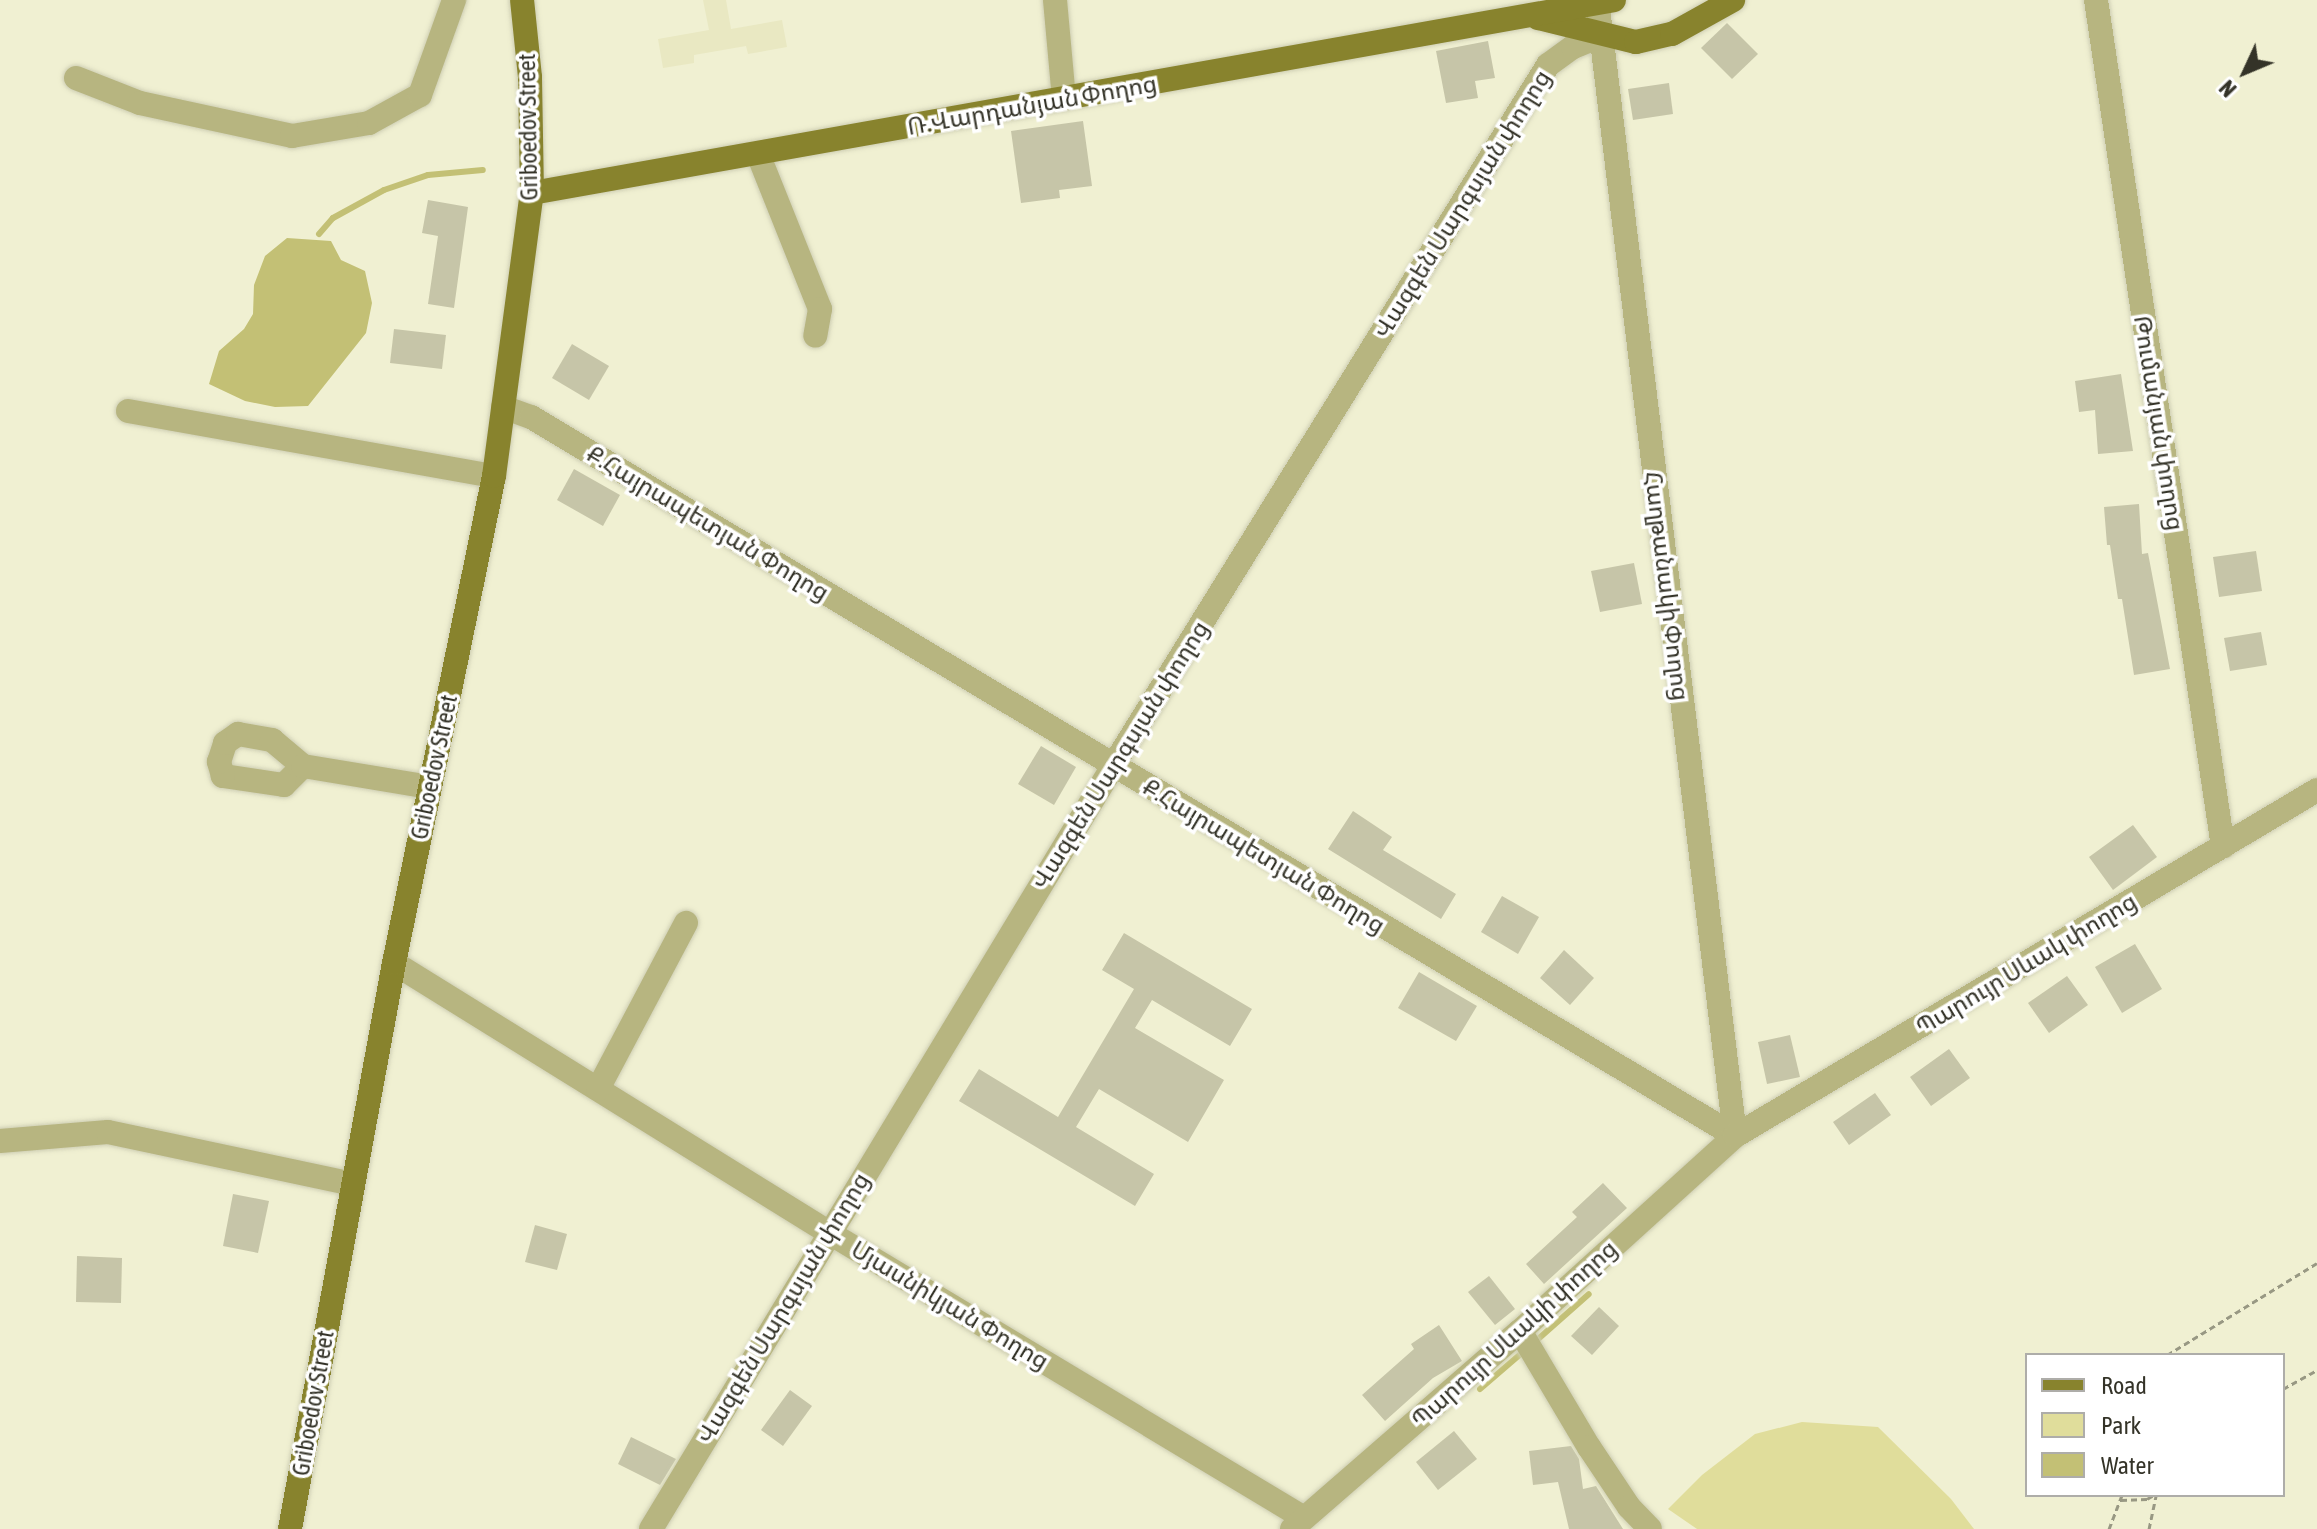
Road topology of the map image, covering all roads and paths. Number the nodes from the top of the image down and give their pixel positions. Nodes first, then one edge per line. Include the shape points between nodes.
1 (454, 0) edge
2 (522, 0) edge
3 (1055, 0) edge
4 (1733, 0) edge
5 (2096, 0) edge
6 (1603, 1) edge
7 (1532, 16) junction
8 (1600, 36) junction
9 (76, 78) dead end
10 (1064, 99) junction
11 (758, 154) junction
12 (532, 193) junction
13 (815, 336) dead end
14 (503, 407) junction
15 (128, 411) dead end
16 (494, 476) junction
17 (303, 766) dead end
18 (1113, 766) junction
19 (430, 787) junction
20 (2317, 790) edge
21 (2223, 847) junction
22 (686, 923) dead end
23 (394, 963) junction
24 (598, 1089) junction
25 (1735, 1136) junction
26 (0, 1141) edge
27 (352, 1184) junction
28 (828, 1232) junction
29 (2317, 1263) edge
30 (1520, 1331) junction
31 (2170, 1353) edge
32 (2317, 1370) edge
33 (2285, 1388) edge
34 (2122, 1497) edge
35 (2151, 1497) edge
36 (2155, 1497) edge
37 (1298, 1523) edge
38 (290, 1529) edge
39 (651, 1529) edge
40 (1650, 1529) edge
41 (2109, 1529) edge
42 (2149, 1529) edge

1 - 9 street via 420,95 369,123 292,136 140,103
2 - 12 main road, Griboedov Street via 530,77
3 - 10 street
4 - 8 main road via 1672,34 1636,42
5 - 21 street, Թումանյան փողոց
6 - 7 main road, Ռ.Վարդանյան Փողոց
6 - 8 street
7 - 8 main road
7 - 10 main road, Ռ.Վարդանյան Փողոց
8 - 18 street, Վազգեն Սարգսյան փողոց via 1548,65
8 - 25 street, Հաղթանակի Փողոց
10 - 11 main road, Ռ.Վարդանյան Փողոց
11 - 12 main road, Ռ.Վարդանյան Փողոց
11 - 13 street via 820,309
12 - 14 main road, Griboedov Street
14 - 16 main road, Griboedov Street
14 - 18 street, Ք.Հայրապետյան Փողոց via 531,417
15 - 16 street
16 - 19 main road, Griboedov Street
17 - 19 street
18 - 25 street, Ք.Հայրապետյան Փողոց
18 - 28 street, Վազգեն Սարգսյան փողոց
19 - 23 main road, Griboedov Street
20 - 21 street, Պարույր Սևակ փողոց
21 - 25 street, Պարույր Սևակ փողոց
22 - 24 street
23 - 24 street, Մյասնիկյան Փողոց
23 - 27 main road, Griboedov Street
24 - 28 street, Մյասնիկյան Փողոց
25 - 30 street, Պարույր Սևակի փողոց
26 - 27 street via 108,1132
27 - 38 main road, Griboedov Street
28 - 37 street, Մյասնիկյան Փողոց
28 - 39 street, Վազգեն Սարգսյան փողոց
29 - 31 path
30 - 37 street, Պարույր Սևակի փողոց
30 - 40 street via 1597,1459
32 - 33 path
34 - 35 path
34 - 41 path
36 - 42 path

